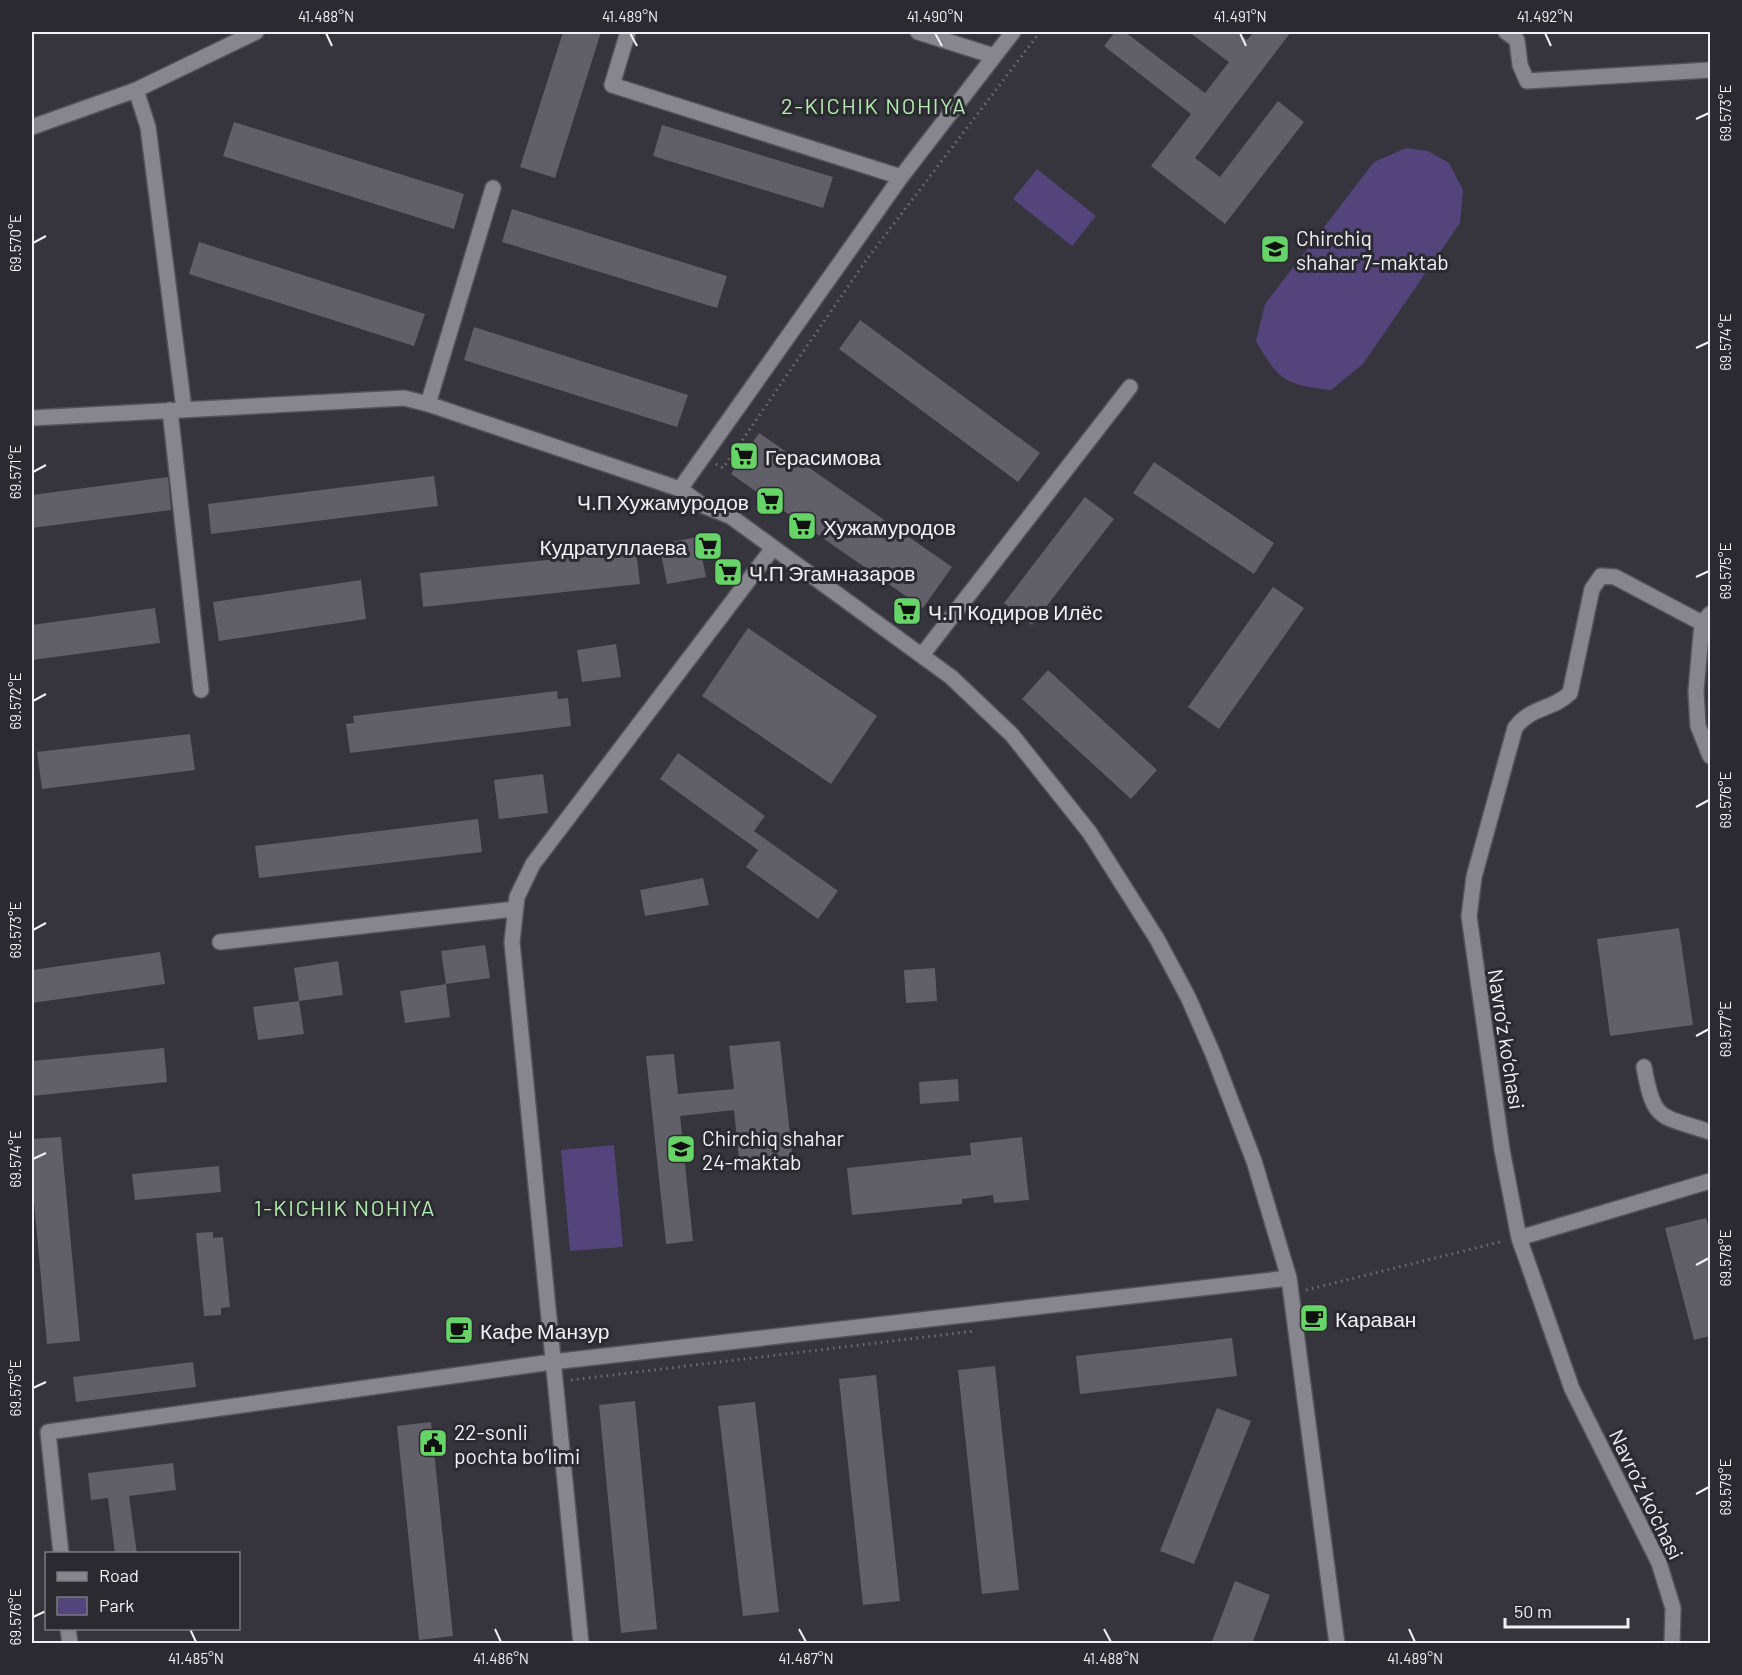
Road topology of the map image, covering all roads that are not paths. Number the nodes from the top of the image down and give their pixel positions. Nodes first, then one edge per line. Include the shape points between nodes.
1 (256, 32) edge
2 (628, 32) edge
3 (918, 32) edge
4 (1013, 32) edge
5 (1506, 32) edge
6 (994, 56) junction
7 (1710, 70) edge
8 (136, 90) junction
9 (32, 127) edge
10 (901, 177) junction
11 (493, 188) dead end
12 (1130, 387) dead end
13 (428, 404) junction
14 (177, 410) junction
15 (32, 418) edge
16 (680, 489) junction
17 (773, 548) junction
18 (1706, 618) edge
19 (922, 655) junction
20 (1703, 688) edge
21 (201, 690) dead end
22 (1710, 756) edge
23 (515, 909) junction
24 (220, 942) dead end
25 (1644, 1067) dead end
26 (1710, 1132) edge
27 (1710, 1181) edge
28 (1520, 1238) junction
29 (1289, 1278) junction
30 (552, 1362) junction
31 (61, 1552) edge
32 (581, 1644) edge
33 (1337, 1644) edge
34 (1672, 1644) edge

1 - 8 street
2 - 10 street via 612,85
3 - 6 street
4 - 6 street
5 - 7 street via 1517,40 1520,65 1527,81
6 - 10 street
8 - 9 street
8 - 14 street via 148,127
10 - 16 street
11 - 13 street
12 - 19 street
13 - 14 street via 404,398
13 - 16 street
14 - 15 street
14 - 21 street
16 - 17 street via 702,505 730,516
17 - 19 street
17 - 23 street via 533,864
18 - 20 street
18 - 28 street, Navro‘z ko‘chasi via 1615,577 1601,576 1592,589 1570,693 1562,701 1523,716 1515,728 1474,877 1469,916 1502,1149
19 - 29 street via 983,706 1043,770 1090,833 1157,939 1213,1054 1254,1161
20 - 22 street via 1698,726
23 - 24 street
23 - 30 street via 512,942
25 - 26 street via 1650,1100 1661,1115
27 - 28 street
28 - 34 street, Navro‘z ko‘chasi via 1572,1389 1659,1563 1673,1608
29 - 30 street
29 - 33 street
30 - 31 street via 48,1432
30 - 32 street

